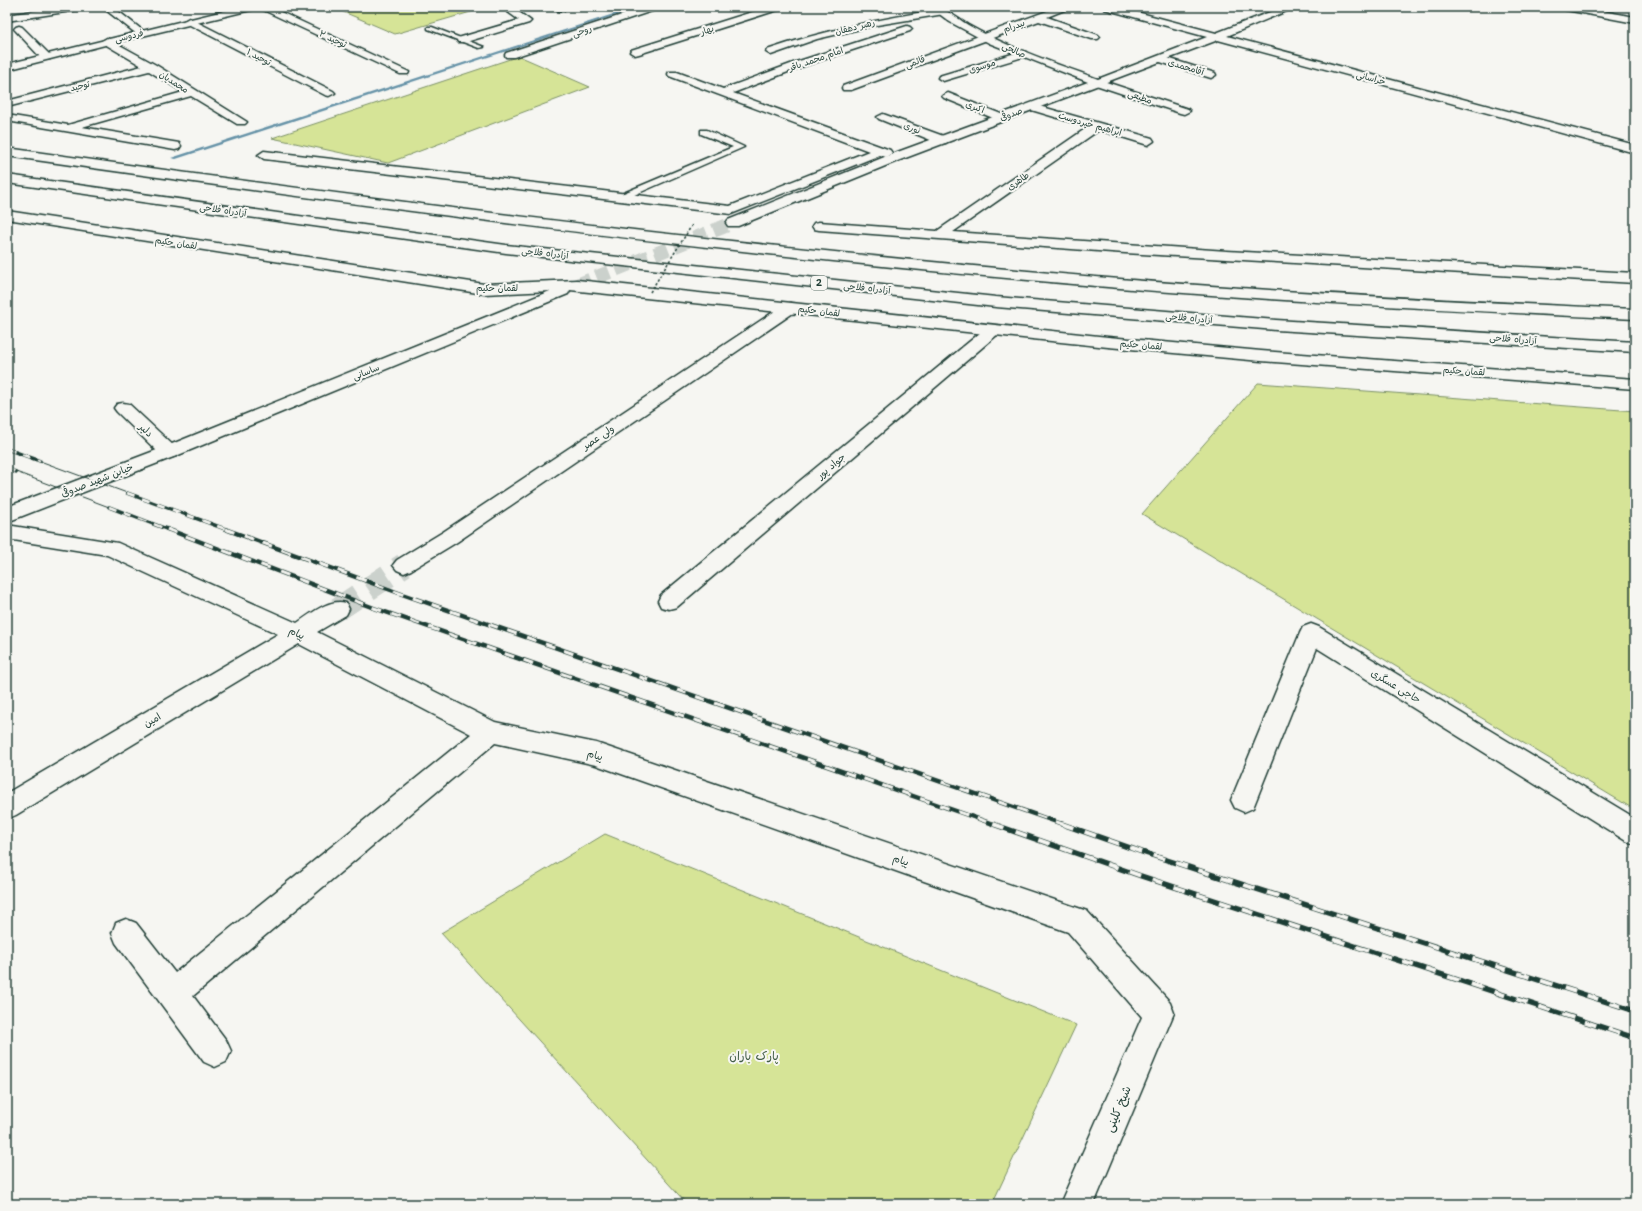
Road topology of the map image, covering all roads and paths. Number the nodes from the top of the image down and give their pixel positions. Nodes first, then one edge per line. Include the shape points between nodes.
1 (78, 7) edge
2 (107, 7) edge
3 (252, 7) edge
4 (262, 7) edge
5 (506, 7) edge
6 (655, 7) edge
7 (778, 7) edge
8 (1067, 7) edge
9 (1107, 7) edge
10 (1291, 7) edge
11 (1566, 7) edge
12 (938, 9) edge
13 (1037, 17) junction
14 (7, 18) edge
15 (1635, 20) edge
16 (188, 22) junction
17 (430, 28) dead end
18 (19, 29) dead end
19 (907, 29) dead end
20 (141, 33) junction
21 (983, 36) junction
22 (1095, 37) dead end
23 (1219, 37) junction
24 (462, 40) junction
25 (107, 41) junction
26 (481, 47) dead end
27 (635, 52) dead end
28 (771, 52) dead end
29 (1022, 54) junction
30 (510, 55) dead end
31 (46, 57) junction
32 (1161, 59) junction
33 (7, 67) edge
34 (152, 67) junction
35 (404, 72) dead end
36 (673, 74) dead end
37 (1211, 75) dead end
38 (943, 78) dead end
39 (1097, 82) junction
40 (847, 88) dead end
41 (190, 92) junction
42 (725, 92) junction
43 (329, 93) dead end
44 (948, 96) dead end
45 (7, 104) edge
46 (1032, 106) junction
47 (1184, 111) dead end
48 (883, 117) dead end
49 (7, 118) edge
50 (1002, 118) junction
51 (242, 122) dead end
52 (1098, 126) junction
53 (66, 128) junction
54 (704, 132) dead end
55 (942, 140) junction
56 (1148, 141) dead end
57 (175, 146) dead end
58 (1635, 149) edge
59 (880, 151) junction
60 (7, 152) edge
61 (264, 155) dead end
62 (896, 157) junction
63 (7, 179) edge
64 (622, 197) junction
65 (7, 216) edge
66 (733, 223) tunnel mouth
67 (692, 225) dead end
68 (819, 226) dead end
69 (939, 236) junction
70 (1635, 278) edge
71 (577, 285) junction
72 (650, 292) dead end
73 (790, 308) junction
74 (1635, 314) edge
75 (992, 331) junction
76 (1635, 347) edge
77 (1635, 384) edge
78 (123, 408) dead end
79 (162, 455) junction
80 (7, 515) edge
81 (7, 532) edge
82 (404, 564) tunnel mouth
83 (670, 602) dead end
84 (338, 609) tunnel mouth
85 (298, 633) junction
86 (491, 732) junction
87 (1244, 800) dead end
88 (7, 807) edge
89 (1635, 832) edge
90 (126, 933) dead end
91 (172, 994) junction
92 (1159, 1014) joint
93 (215, 1050) dead end
94 (1077, 1204) edge

1 - 14 main road
2 - 20 main road
3 - 16 main road, فردوسی
4 - 35 main road, توحید ۲
5 - 24 main road via 526,21
6 - 30 main road, روحی
7 - 27 main road, بهار
8 - 13 main road, بیدرام
9 - 23 main road, خراسانی
10 - 23 main road, صدوقی
11 - 15 main road
12 - 21 main road, صالحی
12 - 28 main road, رهبر دهقان via 814,37
13 - 21 main road, بیدرام
13 - 22 main road
16 - 20 main road, فردوسی
16 - 43 main road, توحید ۱
17 - 24 lane
18 - 31 main road
19 - 42 main road, امام محمد باقر
20 - 25 main road, فردوسی
21 - 29 main road, صالحی
21 - 40 main road, قائمی
23 - 32 main road, صدوقی
23 - 58 main road, خراسانی
24 - 26 lane
25 - 31 main road, فردوسی
25 - 34 main road, محمدیان
29 - 38 main road, موسوی
29 - 39 main road, صالحی
31 - 33 main road, فردوسی
32 - 37 main road, آقامحمدی
32 - 39 main road, صدوقی
34 - 41 main road, محمدیان
34 - 45 main road, توحید
36 - 42 main road
39 - 46 main road, صدوقی
39 - 47 main road, مطیعی
41 - 51 main road, محمدیان
41 - 53 main road
42 - 59 main road
44 - 50 main road, اکبری
46 - 50 main road, صدوقی
46 - 52 main road, ابراهیم خیردوست
48 - 55 main road, نوری
49 - 53 main road
50 - 55 main road, صدوقی
52 - 56 main road, ابراهیم خیردوست
52 - 69 main road, طاهری
53 - 57 main road
54 - 64 lane via 740,147
55 - 62 main road, صدوقی
59 - 62 main road
59 - 64 main road via 731,210
60 - 74 main road via 302,194 699,244 1039,277 1386,302
61 - 64 main road
62 - 66 main road, صدوقی
63 - 76 main road, آزادراه فلاحی / 2 via 506,249 996,302 1276,325
65 - 71 main road, لقمان حکیم via 484,290
67 - 72 path, bridge
68 - 69 main road
69 - 70 main road
71 - 73 main road, لقمان حکیم
71 - 79 main road, ساسانی
73 - 75 main road, لقمان حکیم
73 - 82 main road, ولی عصر via 450,537
75 - 77 main road, لقمان حکیم via 1261,356
75 - 83 main road, جواد پور
78 - 79 main road, دلیر
79 - 80 main road, خیابن شهید صدوقی
81 - 85 main road, پیام via 111,548
84 - 85 main road, امین
85 - 86 main road, پیام
85 - 88 main road, امین
86 - 91 main road
86 - 92 main road, پیام via 596,754 1077,921
87 - 89 main road, حاجی عسگری via 1311,633
90 - 91 main road
91 - 93 main road
92 - 94 main road, شیخ کلینی

